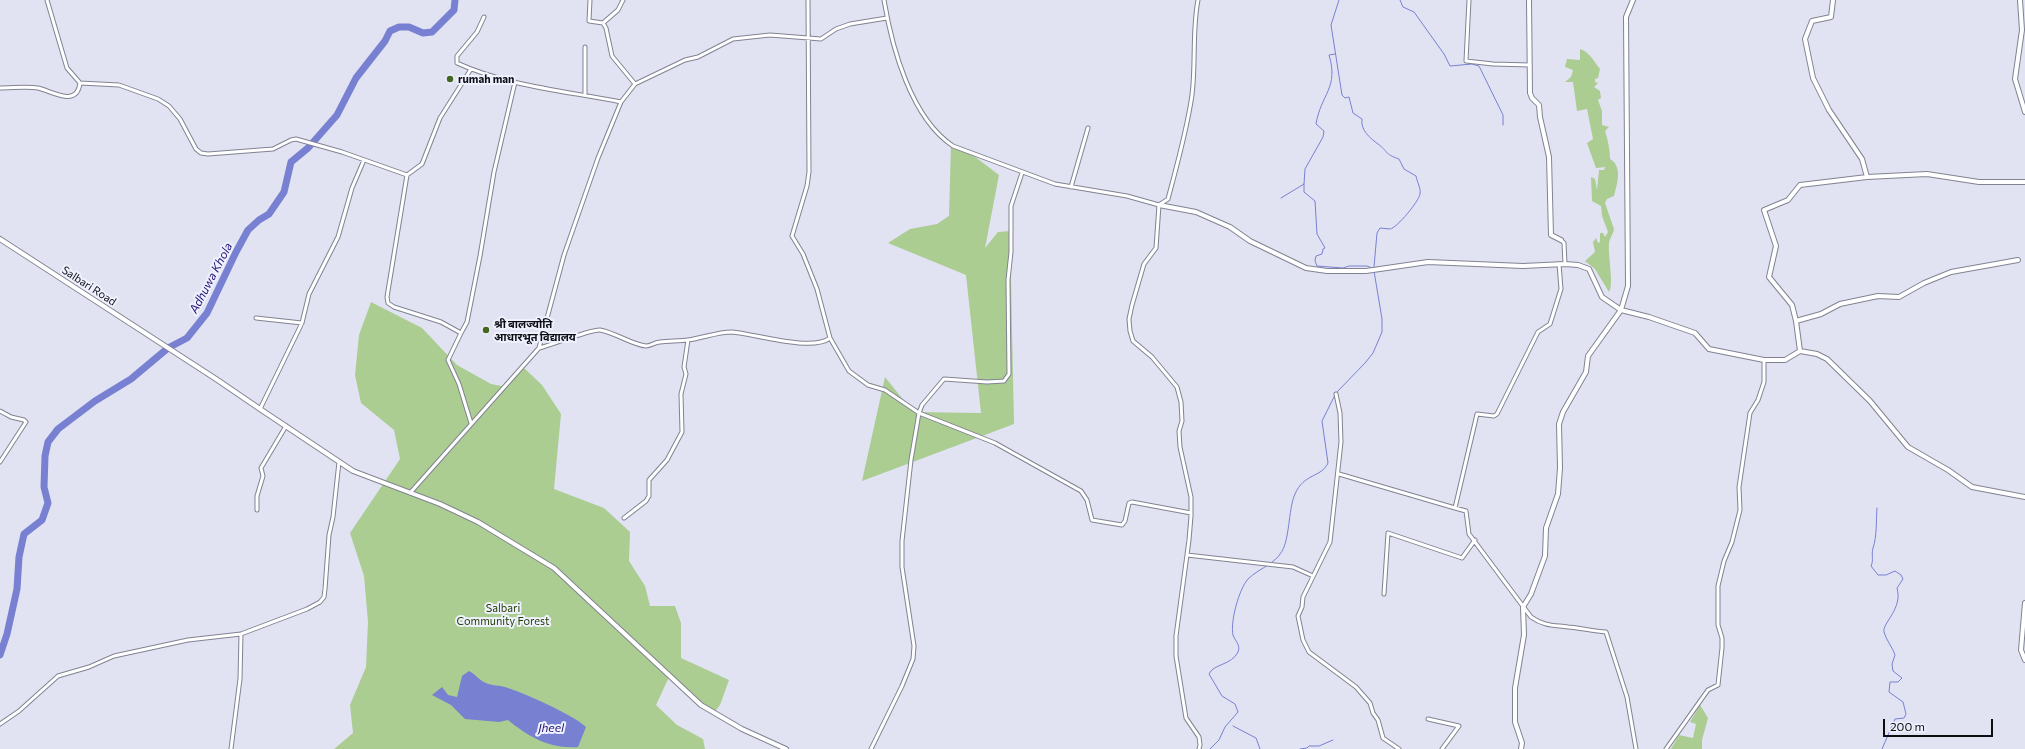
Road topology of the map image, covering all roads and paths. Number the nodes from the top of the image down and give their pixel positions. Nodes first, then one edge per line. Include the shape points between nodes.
1 (48, 0) edge
2 (590, 0) edge
3 (624, 0) edge
4 (808, 0) edge
5 (884, 0) edge
6 (1198, 0) edge
7 (1469, 0) edge
8 (1529, 0) edge
9 (1633, 0) edge
10 (1833, 0) edge
11 (2020, 0) edge
12 (484, 17) dead end
13 (887, 18) junction
14 (603, 23) junction
15 (808, 39) junction
16 (585, 47) dead end
17 (1530, 65) junction
18 (471, 69) junction
19 (515, 82) junction
20 (80, 83) junction
21 (635, 84) junction
22 (0, 88) edge
23 (585, 95) junction
24 (621, 102) junction
25 (2025, 112) edge
26 (1088, 128) dead end
27 (364, 160) junction
28 (1022, 173) junction
29 (407, 175) junction
30 (1867, 177) junction
31 (2025, 182) edge
32 (1072, 187) junction
33 (1160, 206) junction
34 (0, 239) edge
35 (1561, 240) joint
36 (2018, 260) dead end
37 (1559, 264) junction
38 (1564, 264) junction
39 (1621, 310) junction
40 (256, 318) dead end
41 (1796, 321) junction
42 (302, 322) junction
43 (461, 333) junction
44 (830, 338) junction
45 (688, 340) junction
46 (539, 348) junction
47 (1800, 351) junction
48 (1764, 360) junction
49 (1336, 394) dead end
50 (260, 409) junction
51 (0, 411) edge
52 (919, 414) junction
53 (471, 423) junction
54 (286, 426) junction
55 (0, 462) edge
56 (339, 462) junction
57 (1339, 474) junction
58 (410, 493) junction
59 (2025, 497) edge
60 (1455, 508) junction
61 (257, 510) dead end
62 (1191, 513) junction
63 (624, 518) dead end
64 (1475, 540) junction
65 (1188, 555) junction
66 (1312, 576) junction
67 (1384, 594) dead end
68 (2025, 603) edge
69 (1523, 607) junction
70 (241, 634) junction
71 (2025, 660) edge
72 (1428, 719) dead end
73 (0, 724) edge
74 (231, 749) edge
75 (786, 749) edge
76 (871, 749) edge
77 (1198, 749) edge
78 (1399, 749) edge
79 (1442, 749) edge
80 (1521, 749) edge
81 (1636, 749) edge
82 (1666, 749) edge

1 - 20 street via 68,68
2 - 14 street via 590,20
3 - 14 street via 618,10
4 - 15 street
5 - 13 street
6 - 33 street via 1194,24 1195,68 1187,122 1168,199
7 - 17 street via 1466,61
8 - 17 street
9 - 39 street via 1626,17 1629,254 1628,286
10 - 30 street via 1831,17 1812,21 1805,40 1813,78 1829,110 1862,159
11 - 25 street via 2022,30 2015,79
12 - 18 street via 477,32 455,60
13 - 15 street via 850,24 821,39
13 - 28 street via 906,79 928,122 941,138 953,146
14 - 21 street via 612,56
15 - 21 street via 770,35 733,38 698,58 685,60
15 - 44 street via 807,186 792,236 803,254 817,289
16 - 23 street
17 - 35 street via 1530,93 1539,105 1549,157 1551,235
18 - 19 street
18 - 29 street via 440,118 422,164
19 - 23 street
19 - 43 street via 494,172 466,322
20 - 22 street via 75,94 66,97 40,88
20 - 27 street via 119,85 158,99 169,106 180,119 196,149 201,153 273,149 296,139
21 - 24 street
23 - 24 street
24 - 46 street via 598,158 564,255
26 - 32 street
27 - 29 street
27 - 42 street via 352,188 338,237 309,294
28 - 32 street
28 - 52 street via 1011,206 1008,280 1009,374 1004,381 944,379 922,405
29 - 43 street via 388,303 441,322
30 - 31 street via 1927,174 1979,182
30 - 41 street via 1800,185 1788,200 1764,210 1776,246 1769,277 1792,305
32 - 33 street via 1128,196
33 - 37 street via 1196,212 1230,227 1250,241 1306,268 1327,272 1366,271 1428,262 1523,266
33 - 62 street via 1156,248 1144,264 1131,312 1130,331 1133,342 1152,357 1177,387 1182,421 1179,432 1180,447 1191,497
34 - 50 street, Salbari Road
35 - 38 street via 1564,243
36 - 41 street via 1951,272 1899,297 1878,296 1840,304 1821,314
37 - 38 street
37 - 60 street via 1561,289 1550,324 1538,332 1497,414 1477,414
38 - 39 street via 1589,269 1602,297
39 - 48 street via 1649,316 1695,333 1709,349
39 - 69 street via 1588,356 1586,372 1559,424 1558,494 1546,528 1545,556 1531,594
40 - 42 street
41 - 47 street
42 - 50 street
43 - 53 street via 448,360 459,384
44 - 45 street via 824,343 809,343 732,332
44 - 52 street via 849,371 868,385 885,390
45 - 46 street via 637,345 621,336 599,330
45 - 63 street via 684,367 686,374 680,394 682,432 667,460 650,480 649,496 646,501
46 - 53 street
47 - 48 street via 1785,360
47 - 59 street via 1827,359 1870,401 1908,447 1972,487
48 - 82 street via 1764,382 1750,413 1739,487 1740,510 1718,586 1718,625 1722,638 1718,685 1708,690
49 - 57 street via 1341,430
50 - 54 street, Salbari Road
51 - 55 street via 26,422
52 - 62 street via 995,444 1081,491 1087,500 1092,520 1122,525 1129,503 1132,502
52 - 76 street via 902,541 902,567 914,646 913,659
53 - 58 street
54 - 56 street, Salbari Road
54 - 61 street via 261,468 262,480 257,496
56 - 58 street, Salbari Road via 364,476
56 - 70 street via 324,597 307,609
57 - 60 street
57 - 66 street via 1330,542
58 - 75 street, Salbari Road via 478,522 554,568 701,706 742,729
60 - 64 street via 1466,511 1469,534
62 - 65 street
64 - 67 street via 1462,558 1388,533
64 - 69 street
65 - 66 street via 1293,567
65 - 77 street via 1176,636 1176,656 1186,718 1199,737
66 - 78 street via 1298,616 1303,640 1309,652 1361,692 1370,703 1383,738
68 - 71 street via 2021,650
69 - 80 street via 1524,635 1515,695 1515,722 1522,743
69 - 81 street via 1540,624 1606,632 1627,697
70 - 73 street via 188,640 114,656 58,676 19,711
70 - 74 street via 240,679
72 - 79 street via 1459,726

